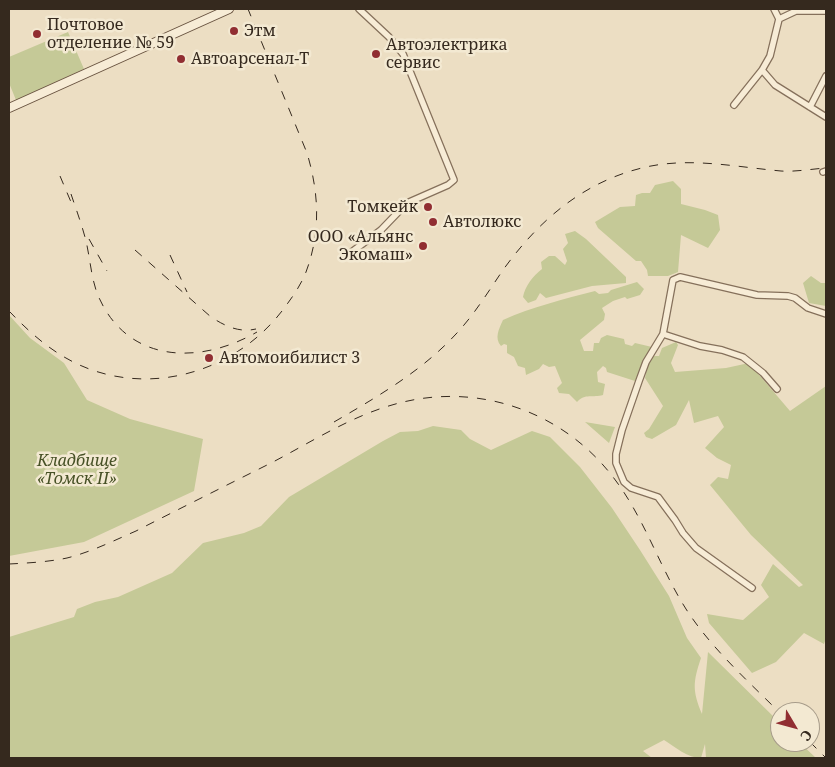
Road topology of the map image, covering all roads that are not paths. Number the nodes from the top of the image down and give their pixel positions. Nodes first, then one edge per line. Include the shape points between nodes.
1 (229, 9) edge
2 (360, 9) edge
3 (774, 9) edge
4 (826, 11) edge
5 (779, 19) junction
6 (762, 70) junction
7 (826, 76) edge
8 (734, 105) dead end
9 (810, 107) junction
10 (9, 108) edge
11 (826, 117) edge
12 (349, 254) dead end
13 (826, 314) edge
14 (663, 334) junction
15 (777, 389) dead end
16 (752, 588) dead end

1 - 10 main road
2 - 12 street via 403,54 454,180 407,203 381,230
3 - 5 street
4 - 5 street via 796,11
5 - 6 street via 770,56
6 - 8 street
6 - 9 street via 774,85
7 - 9 street
9 - 11 street
13 - 14 street via 808,308 796,298 757,295 680,277 673,280
14 - 15 street via 743,357
14 - 16 street via 646,362 622,430 616,454 618,471 631,488 658,497 696,548

